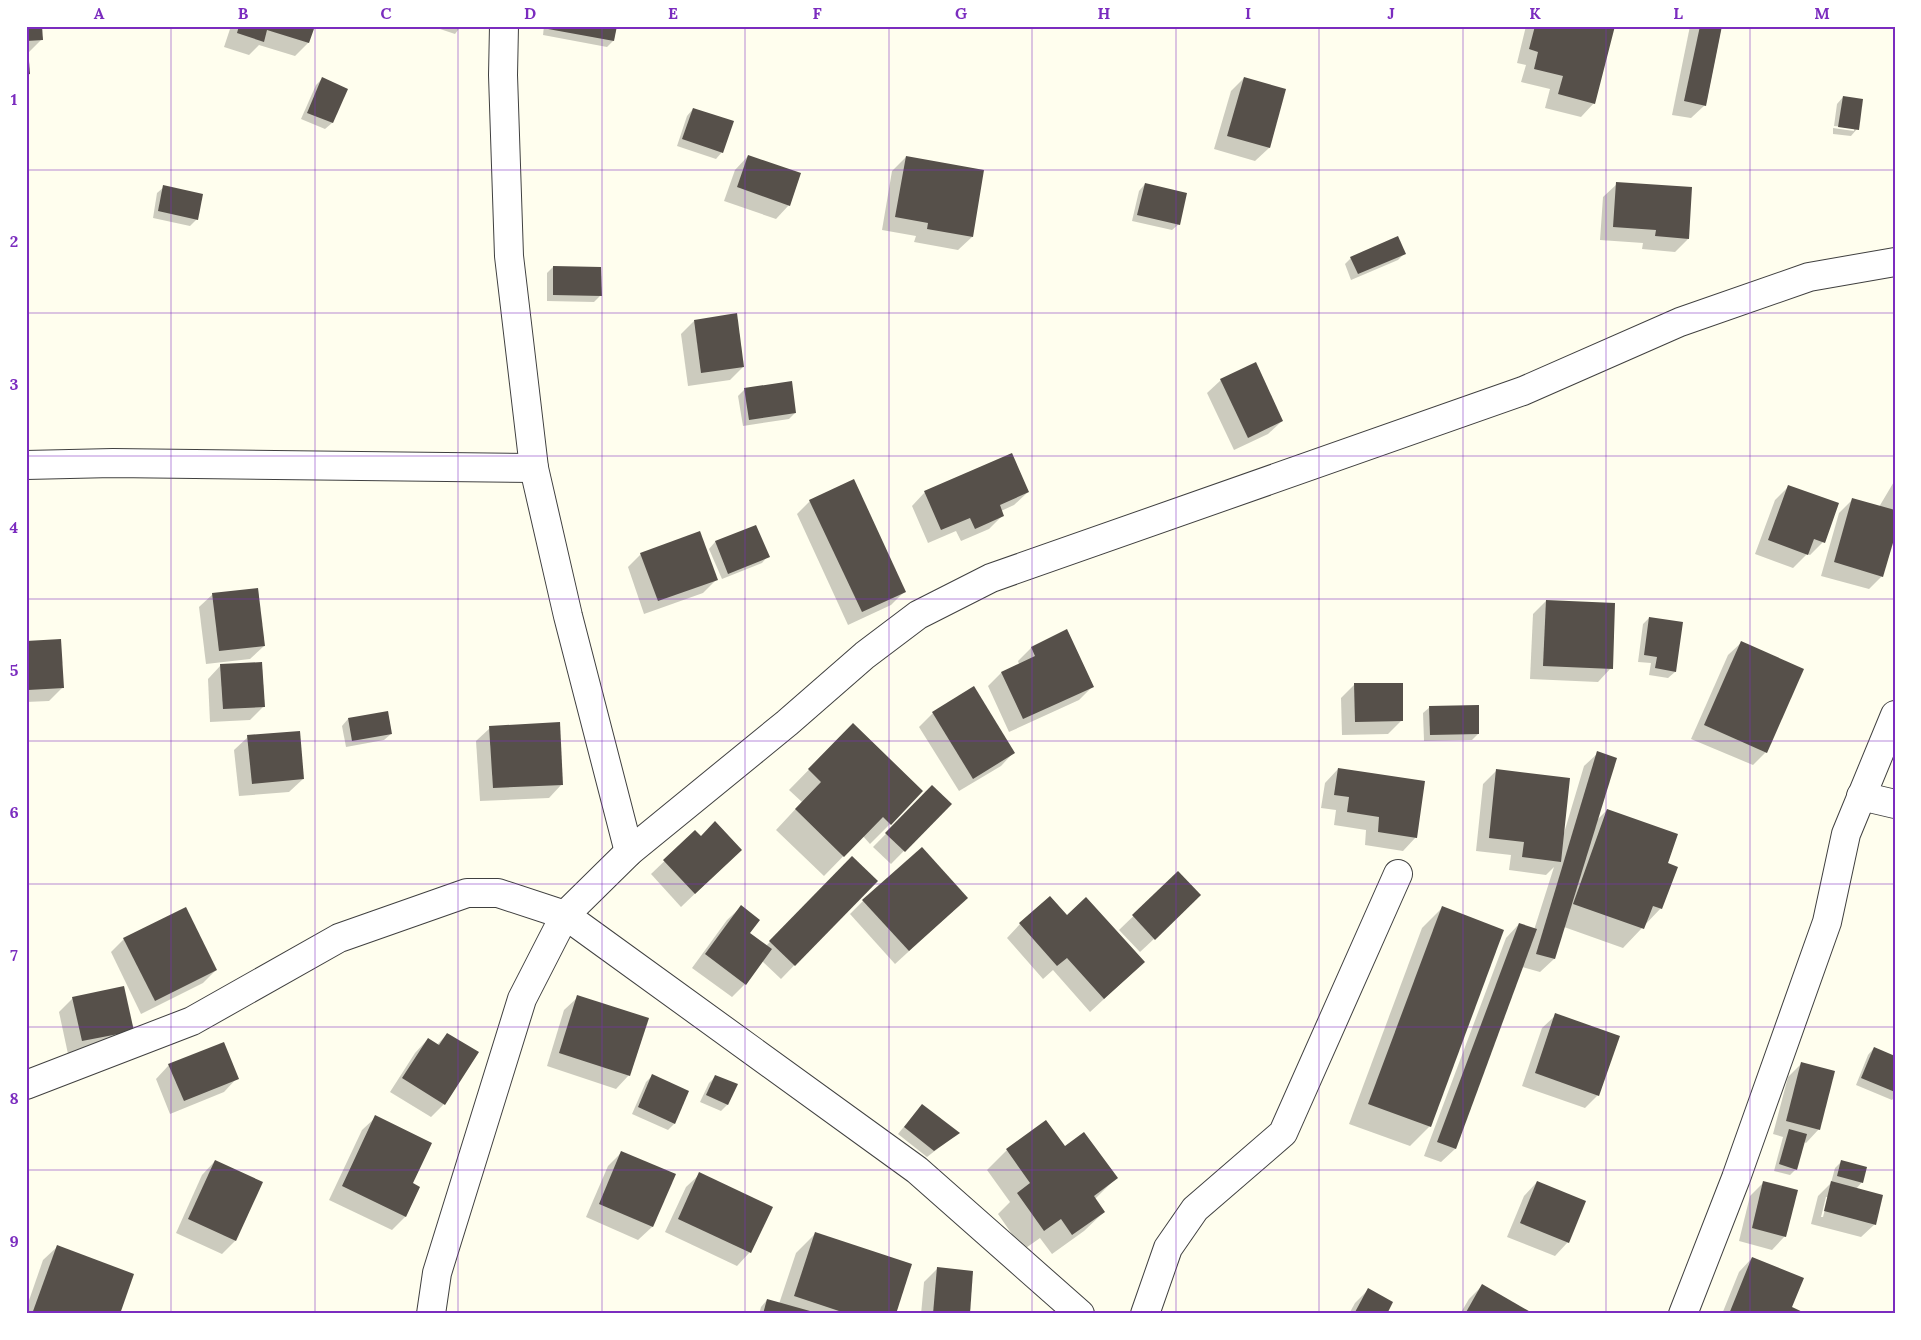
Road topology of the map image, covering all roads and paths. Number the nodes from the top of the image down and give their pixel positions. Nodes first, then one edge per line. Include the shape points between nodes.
1 (504, 26) edge
2 (1895, 262) edge
3 (26, 465) edge
4 (534, 468) junction
5 (1895, 715) edge
6 (1862, 796) junction
7 (1895, 804) edge
8 (630, 852) junction
9 (1398, 874) dead end
10 (565, 915) junction
11 (26, 1085) edge
12 (431, 1314) edge
13 (1080, 1314) edge
14 (1146, 1314) edge
15 (1683, 1314) edge

1 - 4 street via 508,256
2 - 8 street via 1809,277 1680,322 1523,391 991,578 918,616 865,655
3 - 4 street via 113,463
4 - 8 street via 568,616
5 - 6 street
6 - 7 street
6 - 15 street via 1846,834 1824,931 1736,1178
8 - 10 street
9 - 14 street via 1284,1133 1195,1209 1168,1248
10 - 11 street via 498,893 467,893 339,938 192,1021
10 - 12 street via 522,999 437,1273
10 - 13 street via 917,1170

